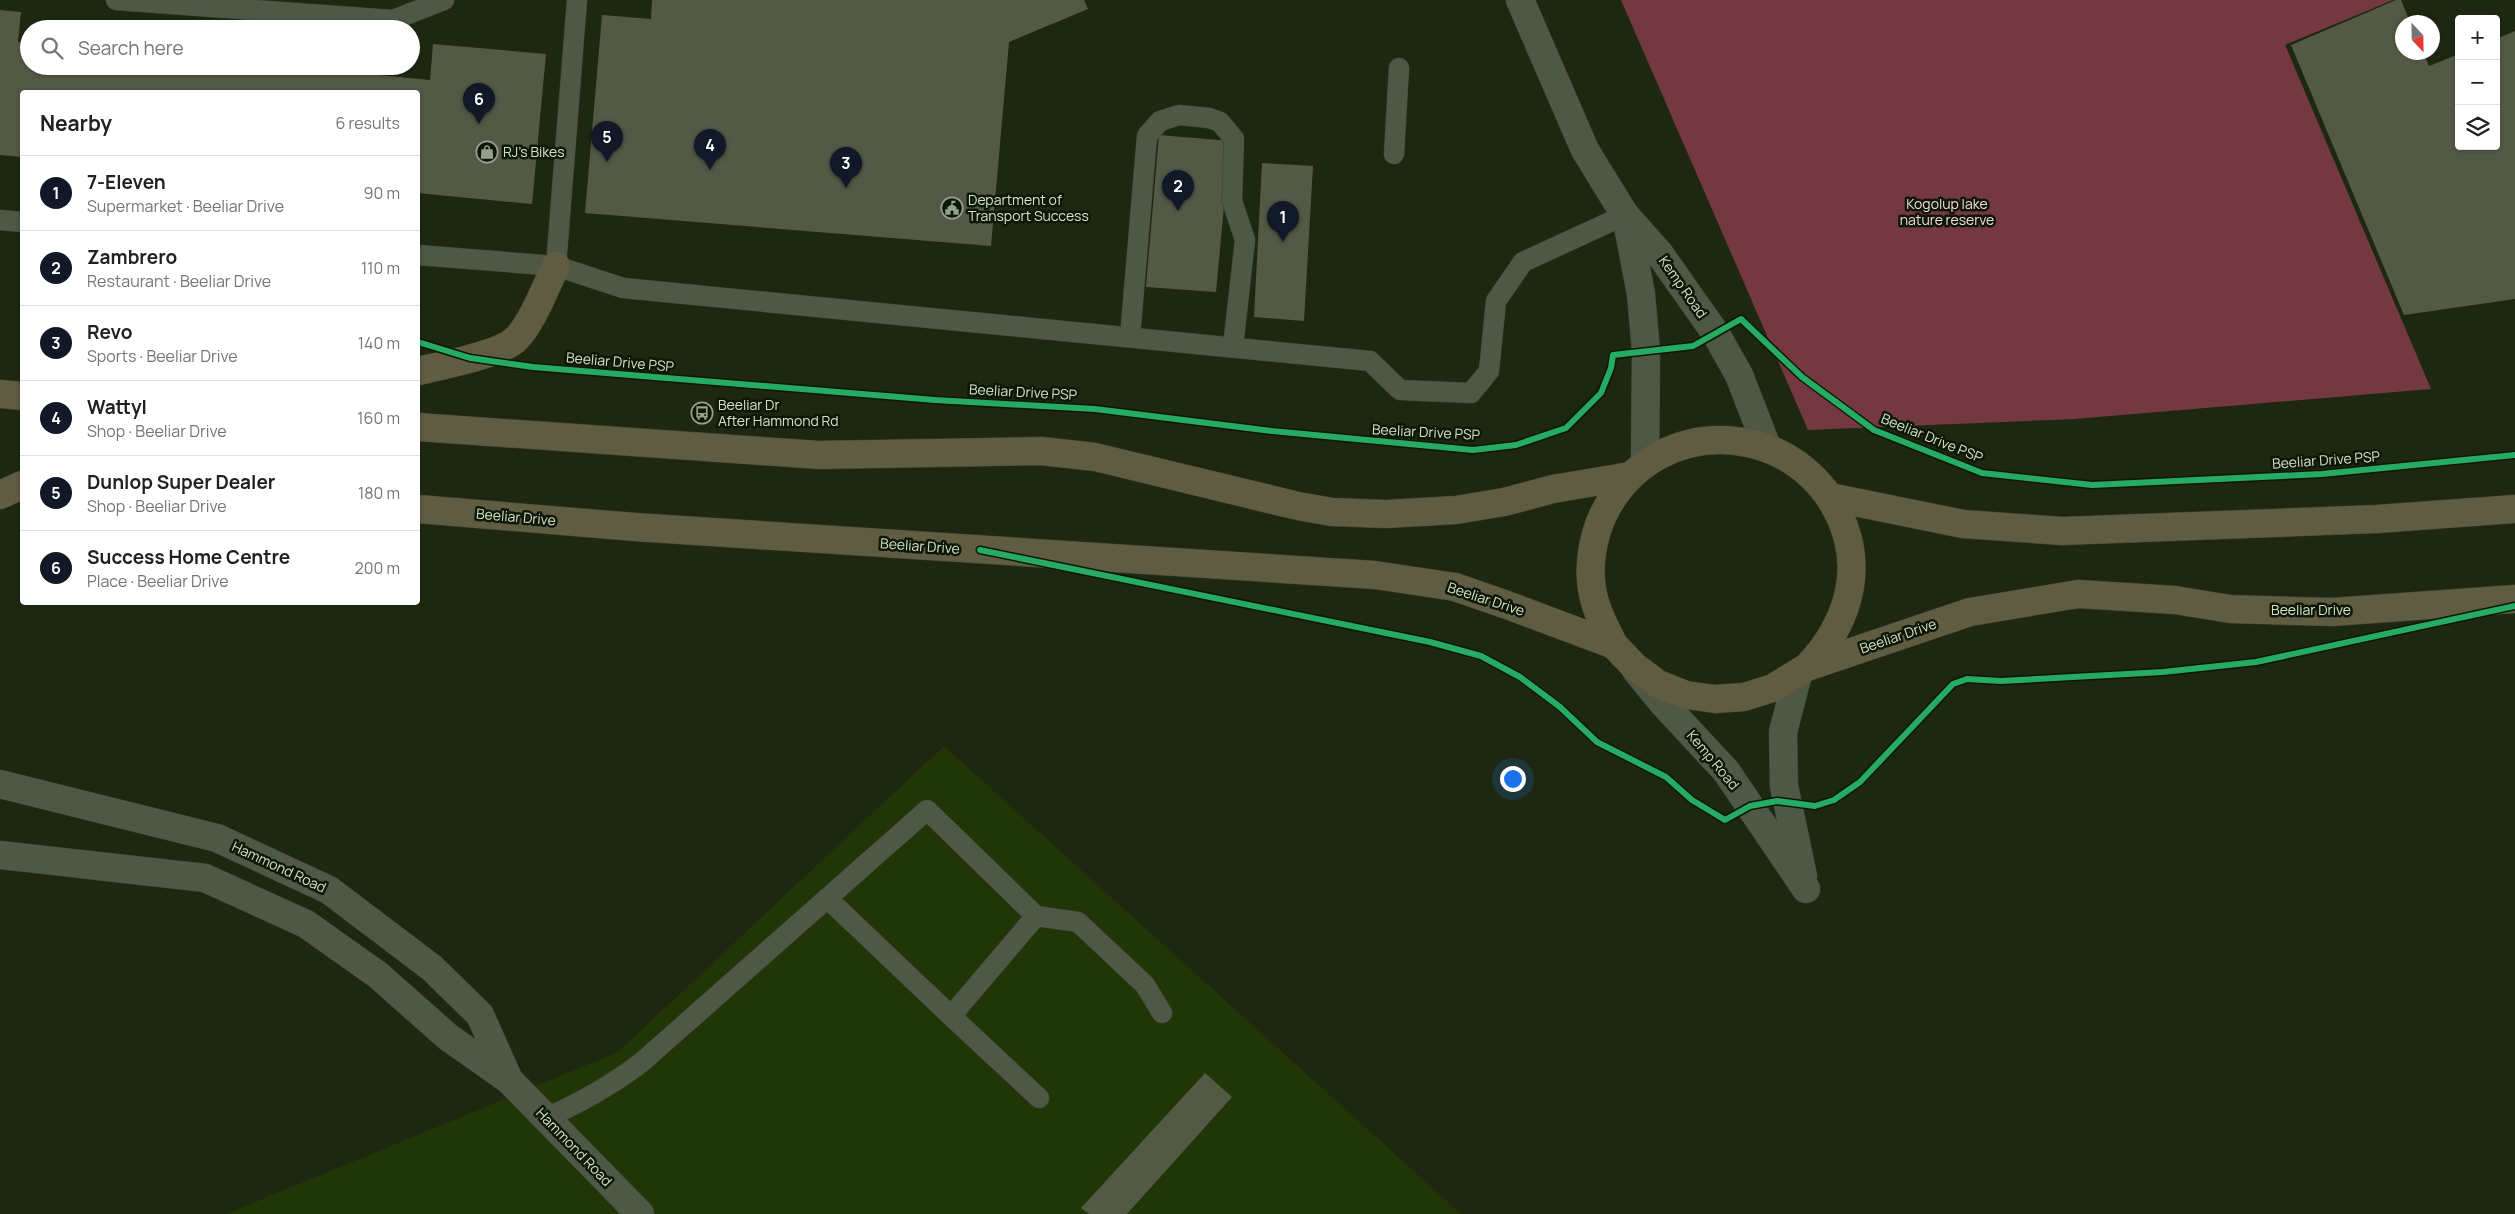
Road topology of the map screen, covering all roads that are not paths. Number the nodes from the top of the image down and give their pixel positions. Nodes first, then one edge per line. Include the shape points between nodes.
1 (116, 0) edge
2 (444, 0) edge
3 (577, 0) edge
4 (1520, 0) edge
5 (1399, 68) dead end
6 (1394, 154) dead end
7 (1625, 214) junction
8 (0, 220) edge
9 (20, 222) edge
10 (420, 255) edge
11 (556, 266) junction
12 (1130, 337) junction
13 (1233, 347) junction
14 (420, 370) edge
15 (0, 394) edge
16 (20, 396) edge
17 (420, 427) edge
18 (1767, 447) junction
19 (1638, 470) junction
20 (0, 482) edge
21 (20, 484) edge
22 (20, 485) edge
23 (0, 495) edge
24 (1830, 497) junction
25 (420, 509) edge
26 (2515, 509) edge
27 (2515, 599) edge
28 (1619, 650) junction
29 (1803, 670) junction
30 (0, 784) edge
31 (0, 854) edge
32 (827, 898) junction
33 (1036, 916) junction
34 (1162, 1013) dead end
35 (951, 1016) junction
36 (509, 1080) junction
37 (1039, 1098) dead end
38 (546, 1118) junction
39 (640, 1214) edge

1 - 2 lane via 392,20
3 - 11 lane
4 - 7 main road, Kemp Road via 1585,150
5 - 6 lane
7 - 13 lane via 1523,262 1496,301 1489,371 1471,393 1400,390 1370,361
7 - 18 main road, Kemp Road via 1659,253 1716,334 1739,375
7 - 19 main road, Kemp Road via 1641,294 1645,342
8 - 9 lane
10 - 11 lane
11 - 12 lane via 623,288
11 - 14 highway via 516,339 504,347
12 - 13 lane
12 - 13 lane via 1146,136 1160,121 1178,114 1220,122 1234,139 1232,201 1245,240
15 - 16 highway
17 - 19 highway via 820,455 1041,450 1095,457 1298,506 1332,512 1386,514 1456,510 1504,502
18 - 19 highway via 1742,441 1692,442 1667,451
18 - 24 highway via 1813,477
19 - 28 highway via 1611,500 1597,528 1591,558 1592,588 1600,618
20 - 21 highway
22 - 23 highway
24 - 26 highway via 1963,524 2062,531 2367,519
24 - 29 highway via 1843,522 1850,549 1851,577 1847,604 1836,630
25 - 28 highway, Beeliar Drive via 635,527 1375,576 1455,587
27 - 29 highway, Beeliar Drive via 2332,612 2230,609 2175,600 2078,594 1970,612
28 - 29 highway, Beeliar Drive via 1658,684 1686,695 1715,699 1744,697 1773,688
28 - 29 main road, Kemp Road via 1726,771 1806,889 1784,786 1783,732
30 - 36 main road, Hammond Road via 216,838 329,890 432,968 480,1015
31 - 36 main road, Hammond Road via 205,878 306,924 378,975 448,1037
32 - 33 lane via 927,810
32 - 35 lane
32 - 38 lane via 613,1085
33 - 34 lane via 1078,922 1146,986
33 - 35 lane
35 - 37 lane
36 - 38 main road, Hammond Road
38 - 39 main road, Hammond Road

